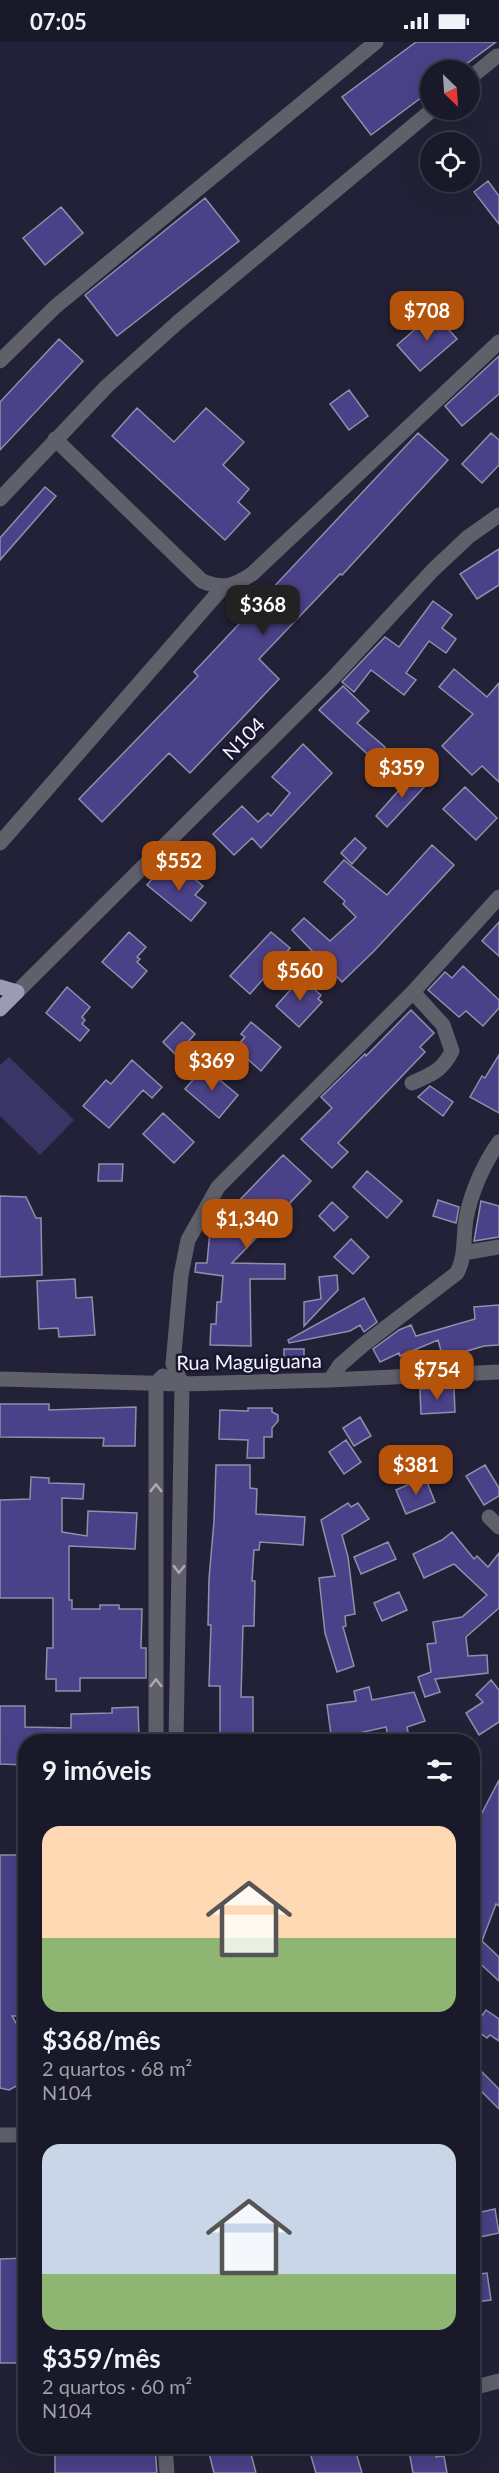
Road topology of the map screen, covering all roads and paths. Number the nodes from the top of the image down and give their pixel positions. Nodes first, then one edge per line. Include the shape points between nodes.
1 (354, 42) edge
2 (376, 42) edge
3 (497, 56) dead end
4 (358, 58) junction
5 (480, 70) edge
6 (420, 120) edge
7 (499, 342) edge
8 (0, 361) edge
9 (55, 438) junction
10 (0, 499) edge
11 (499, 515) edge
12 (224, 586) junction
13 (0, 843) edge
14 (499, 897) edge
15 (0, 987) edge
16 (17, 992) junction
17 (412, 992) junction
18 (0, 1009) edge
19 (412, 1083) dead end
20 (499, 1142) edge
21 (499, 1247) edge
22 (463, 1252) junction
23 (173, 1364) junction
24 (499, 1372) edge
25 (0, 1379) edge
26 (330, 1380) junction
27 (156, 1383) junction
28 (182, 1384) junction
29 (156, 1734) edge
30 (176, 1734) edge
31 (0, 2135) edge
32 (18, 2135) edge
33 (499, 2381) edge
34 (480, 2386) edge
35 (169, 2454) edge
36 (167, 2473) edge

1 - 4 street
2 - 4 street
3 - 5 street
4 - 8 street via 55,307
6 - 9 street via 177,323
7 - 12 street via 252,574
9 - 10 street
9 - 12 street via 202,580
11 - 16 street, N104 / N104 via 433,570 333,678
12 - 13 street
14 - 17 street
15 - 16 main road
16 - 18 main road, N104
17 - 19 street via 443,1025 452,1051 445,1065 434,1074
17 - 23 street via 218,1187 188,1240
20 - 22 street via 472,1198
21 - 22 street
22 - 26 street via 462,1263 451,1281 363,1345 340,1365
23 - 27 street
23 - 28 street
24 - 26 street, Rua Maguiguana
25 - 27 street, Rua Maguiguana
26 - 28 street, Rua Maguiguana
27 - 28 street, Rua Maguiguana
29 -> 27 street
28 -> 30 street
31 - 32 street
33 - 34 street
35 - 36 street

